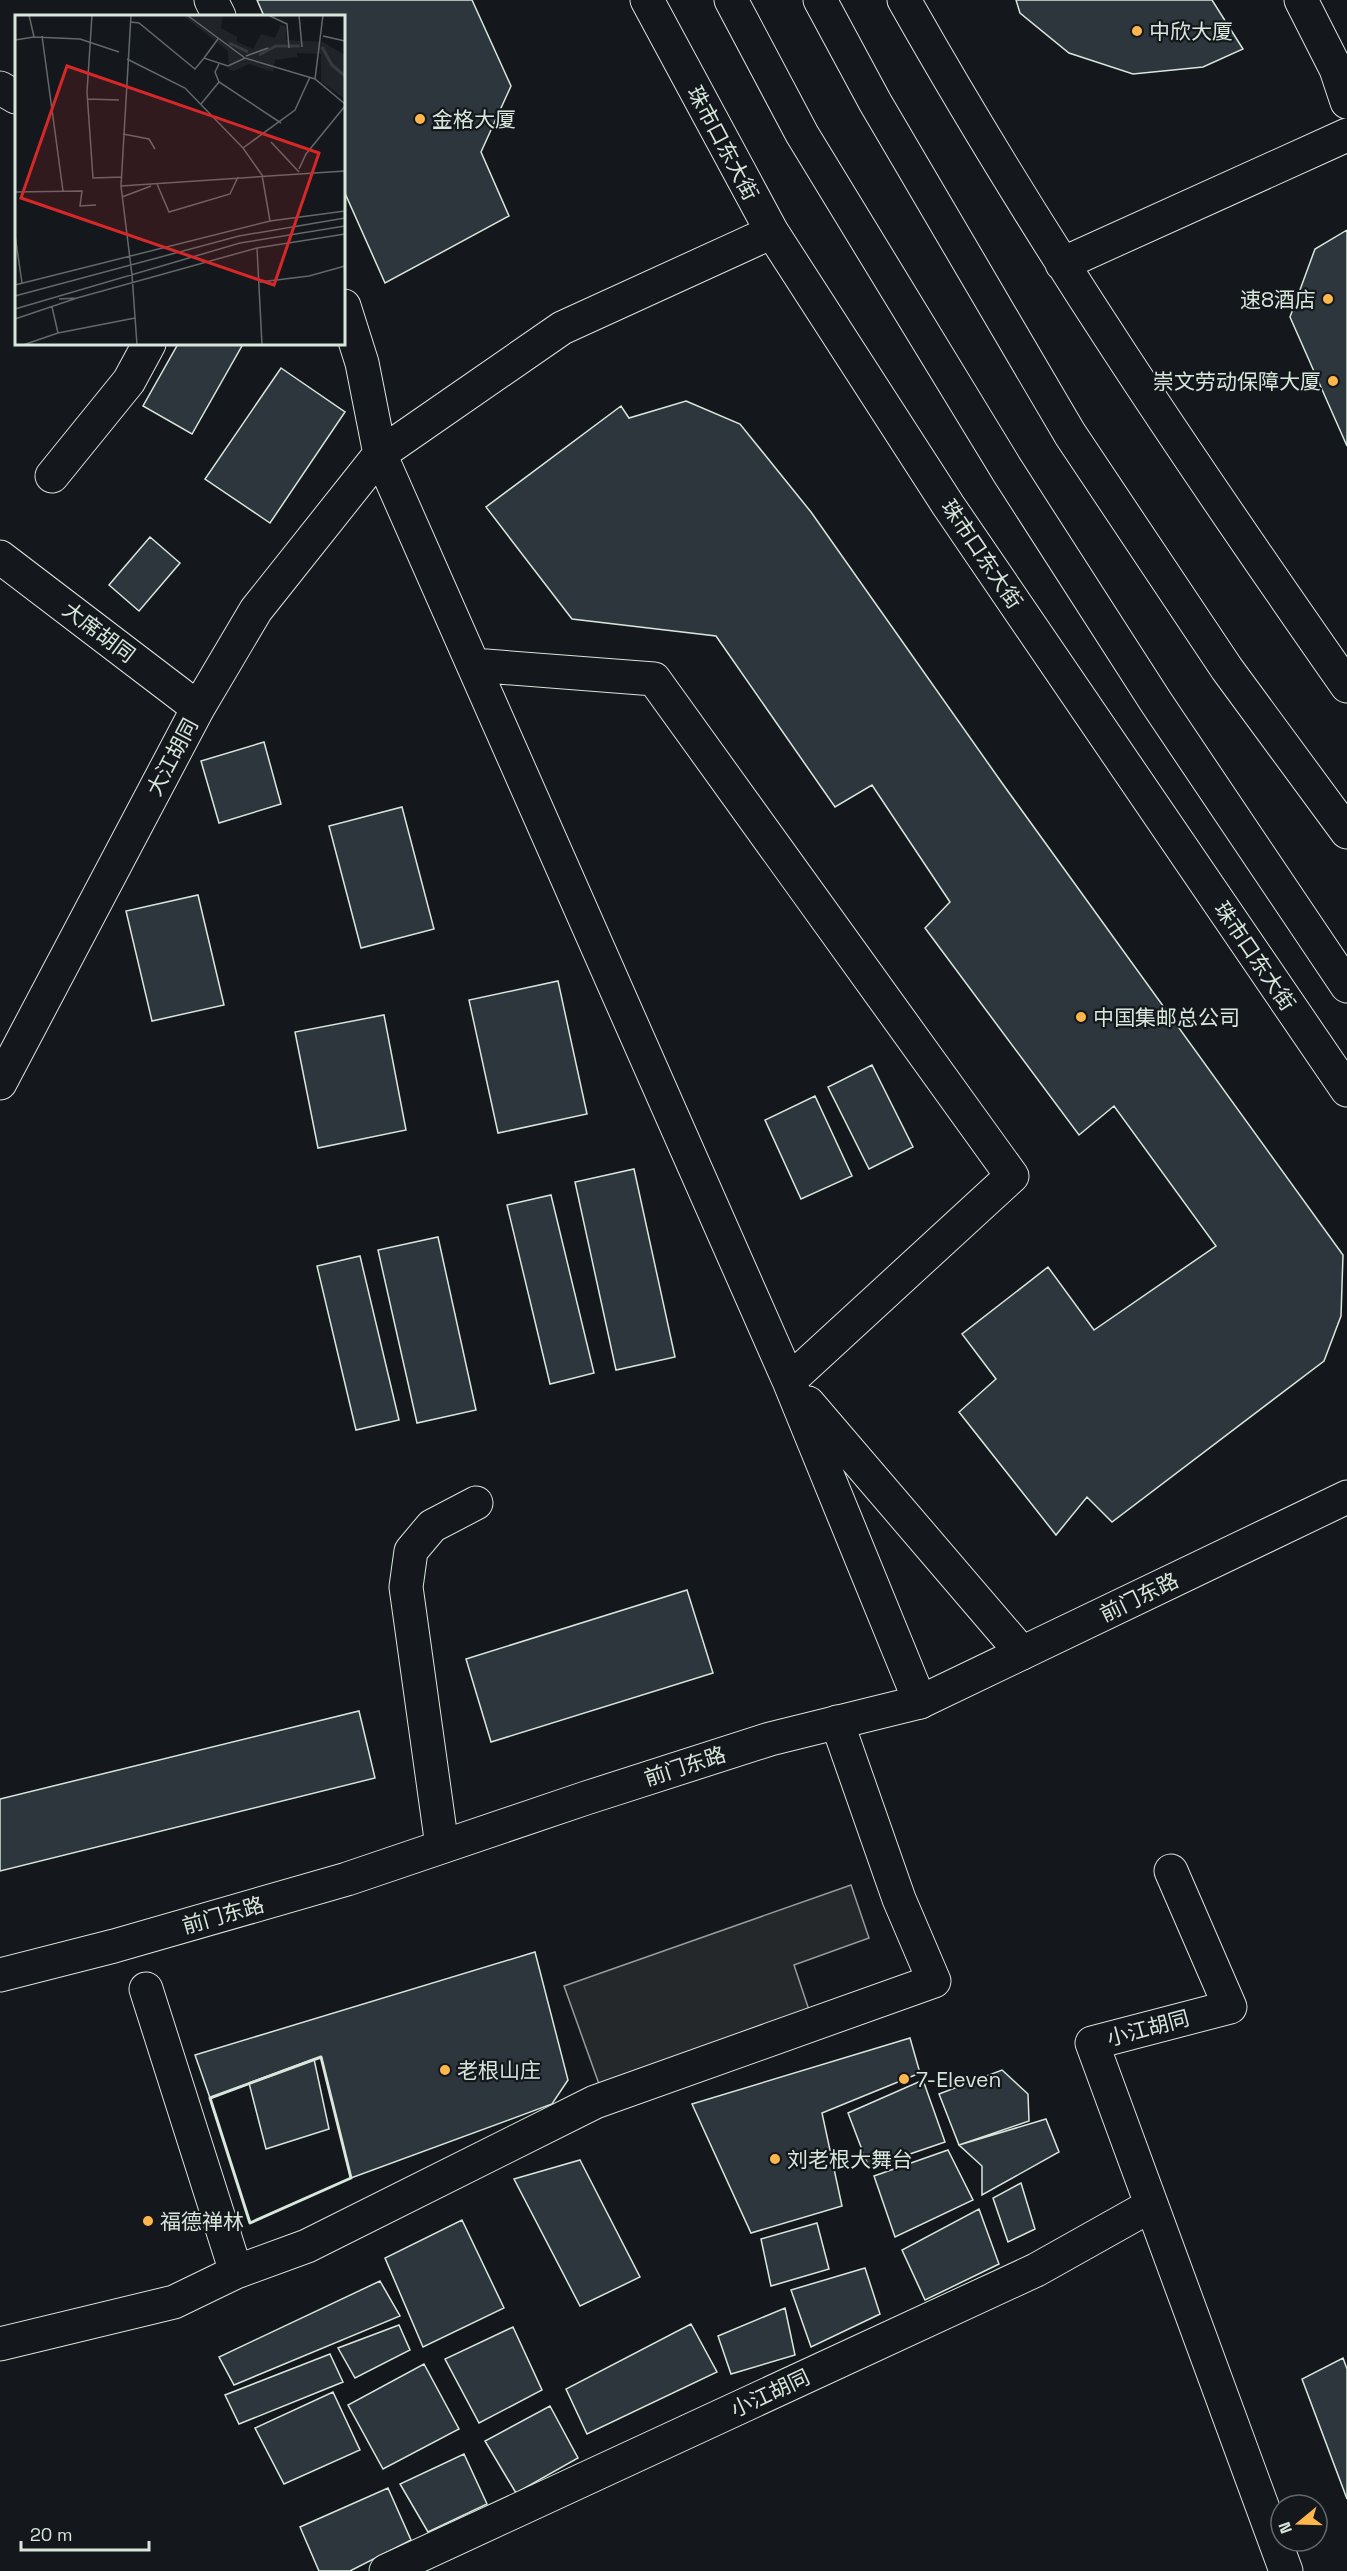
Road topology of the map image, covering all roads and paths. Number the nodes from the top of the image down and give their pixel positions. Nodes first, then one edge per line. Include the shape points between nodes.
1 (211, 0) edge
2 (647, 0) edge
3 (730, 0) edge
4 (820, 0) edge
5 (904, 0) edge
6 (1301, 0) edge
7 (218, 15) edge
8 (0, 88) edge
9 (15, 96) edge
10 (1347, 102) edge
11 (1347, 135) edge
12 (772, 232) junction
13 (1062, 264) junction
14 (345, 309) edge
15 (148, 345) edge
16 (380, 454) junction
17 (52, 476) dead end
18 (0, 557) edge
19 (473, 665) junction
20 (1347, 687) edge
21 (198, 708) junction
22 (1347, 832) edge
23 (1347, 986) edge
24 (0, 1083) edge
25 (1347, 1090) edge
26 (789, 1381) junction
27 (1347, 1497) edge
28 (476, 1503) dead end
29 (1022, 1653) junction
30 (920, 1702) junction
31 (837, 1722) junction
32 (442, 1846) junction
33 (1171, 1871) dead end
34 (0, 1975) edge
35 (146, 1989) dead end
36 (1150, 2206) junction
37 (236, 2272) junction
38 (0, 2344) edge
39 (386, 2571) edge
40 (1286, 2571) edge

1 - 7 street
2 - 12 street, 珠市口东大街
3 - 23 street via 802,134 1007,470 1156,702
4 - 22 street via 875,102 1070,434 1227,669
5 - 13 street
6 - 10 street via 1336,69
8 - 9 street
11 - 13 street
12 - 16 street, 大江胡同 via 562,328
12 - 25 street, 珠市口东大街 via 948,505
13 - 20 street
14 - 16 street via 362,363
15 - 17 street via 129,381
16 - 19 street
16 - 21 street, 大江胡同 via 256,610
18 - 21 street, 大席胡同
19 - 26 street
19 - 26 street via 654,679 1012,1176
21 - 24 street, 大江胡同
26 - 29 street
26 - 30 street
27 - 29 street, 前门东路
28 - 32 street via 432,1526 411,1551 406,1587
29 - 30 street, 前门东路
30 - 31 street, 前门东路
31 - 32 street, 前门东路 via 770,1739
31 - 37 street via 899,1899 934,1981 596,2102 307,2246
32 - 34 street, 前门东路 via 347,1879
33 - 36 street, 小江胡同 via 1230,2007 1092,2043
35 - 37 street
36 - 39 street, 小江胡同 via 1036,2270
36 - 40 street, 小江胡同
37 - 38 street via 174,2302

